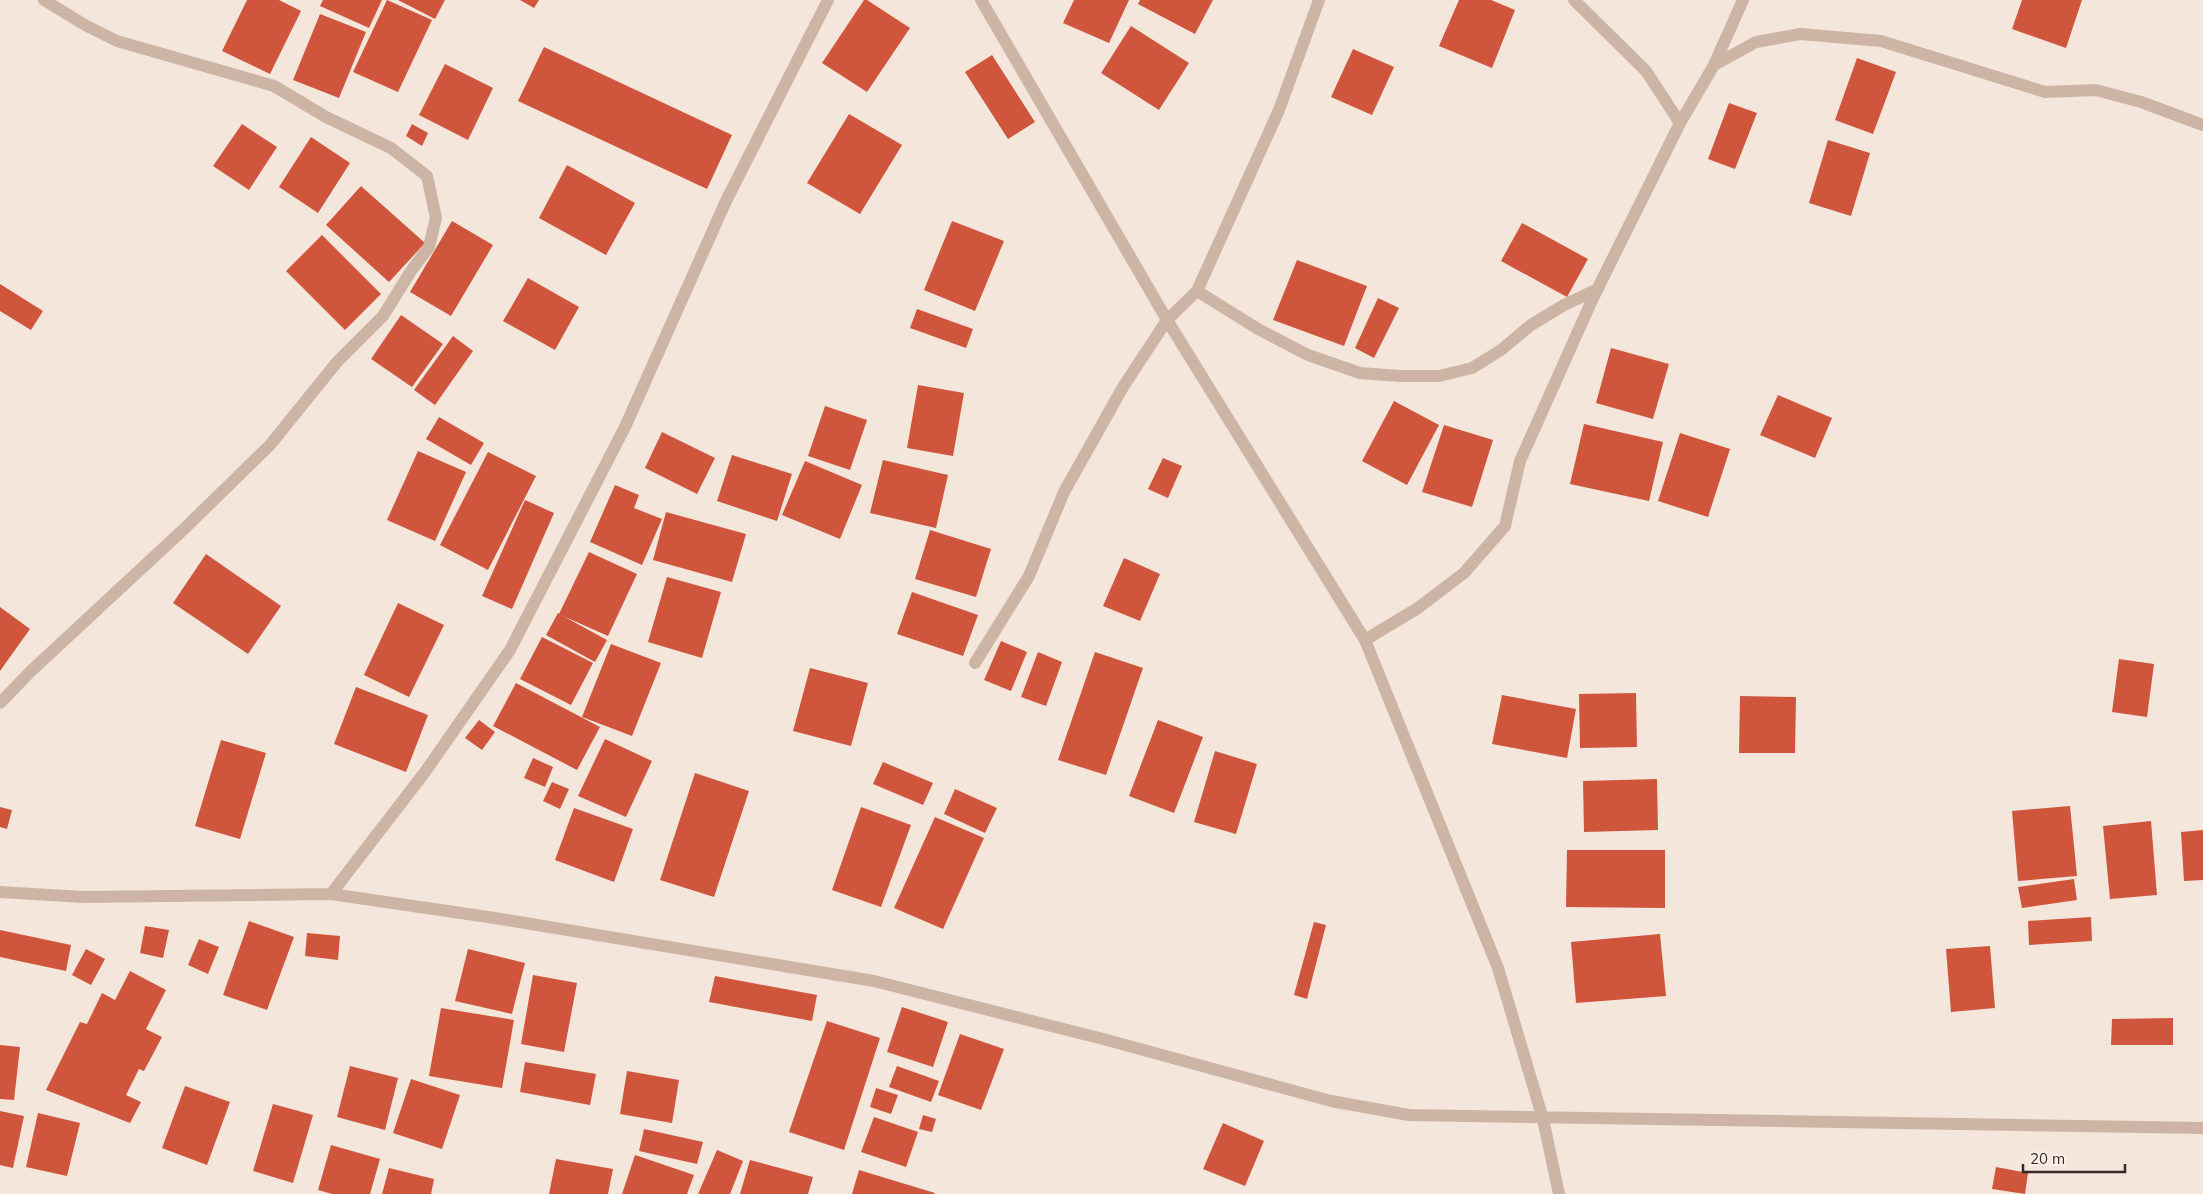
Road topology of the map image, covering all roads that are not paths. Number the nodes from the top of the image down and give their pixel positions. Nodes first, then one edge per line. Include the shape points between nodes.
1 (44, 0) edge
2 (828, 0) edge
3 (981, 0) edge
4 (1319, 0) edge
5 (1574, 0) edge
6 (1744, 0) edge
7 (1714, 65) junction
8 (1680, 123) junction
9 (2203, 125) edge
10 (1598, 288) junction
11 (1197, 291) junction
12 (1167, 320) junction
13 (1365, 640) junction
14 (975, 663) dead end
15 (0, 703) edge
16 (0, 892) edge
17 (331, 894) junction
18 (1543, 1118) junction
19 (2203, 1128) edge
20 (1559, 1194) edge

1 - 15 street via 117,41 274,86 326,117 391,148 427,176 436,218 428,247 383,316 337,362 270,445
2 - 17 street via 726,201 625,427 510,650 425,772
3 - 12 street
4 - 11 street via 1279,110
5 - 8 street via 1646,71
6 - 7 street
7 - 8 street
7 - 9 street via 1756,42 1800,34 1881,41 2045,92 2096,90 2141,102
8 - 10 street
10 - 11 street via 1564,305 1472,368 1439,376 1360,373 1308,354 1258,329
10 - 13 street via 1520,461 1504,526 1464,574 1418,608
11 - 12 street
12 - 13 street
12 - 14 street via 1099,428 1064,492 1029,576
13 - 18 street via 1498,968
16 - 17 street via 83,897
17 - 18 street via 874,981 1331,1101 1409,1115
18 - 19 street
18 - 20 street

